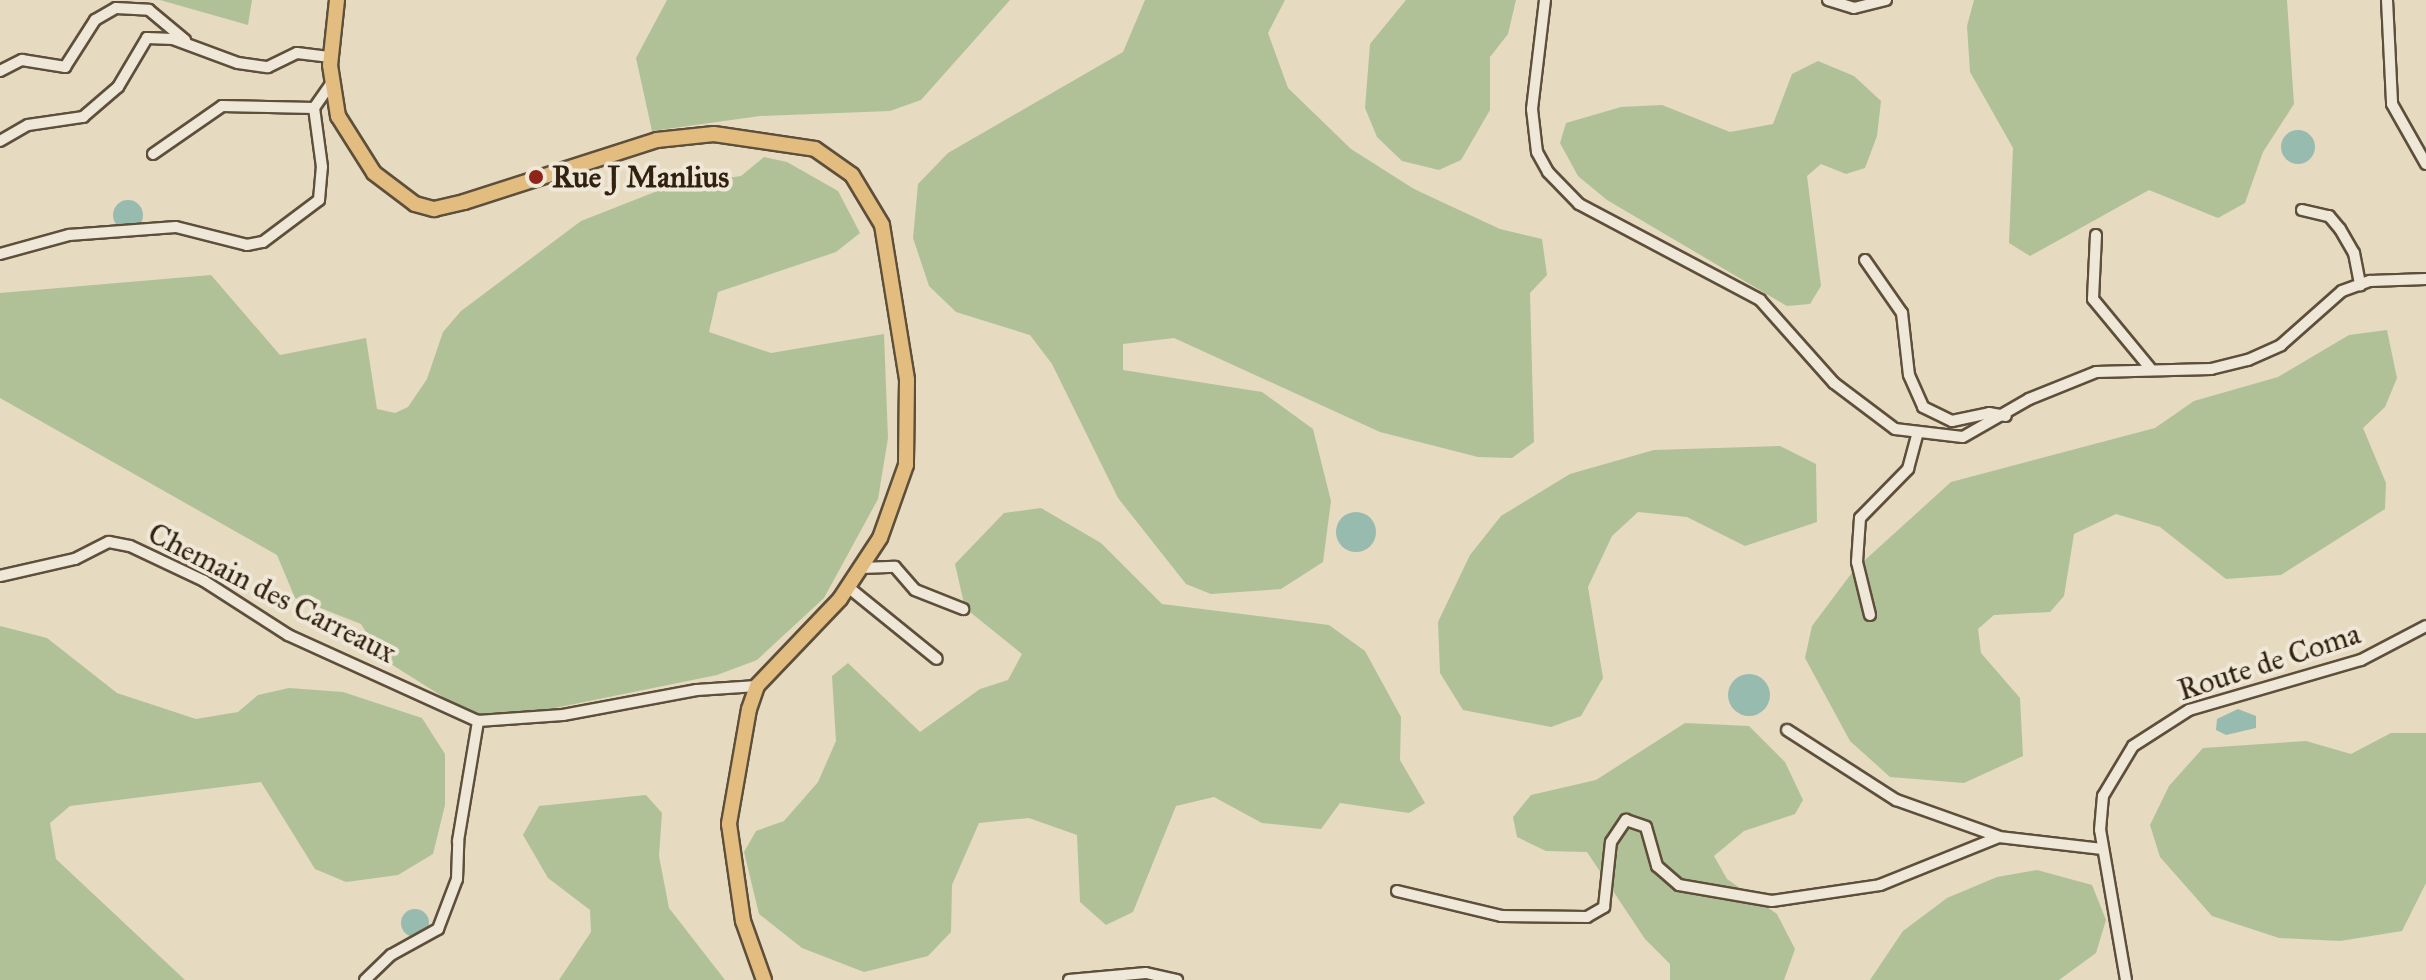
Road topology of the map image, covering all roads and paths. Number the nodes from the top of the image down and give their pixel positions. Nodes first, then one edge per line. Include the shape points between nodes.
1 (337, 0) edge
2 (1545, 0) edge
3 (1828, 0) edge
4 (1886, 0) edge
5 (2387, 0) edge
6 (192, 46) junction
7 (331, 57) junction
8 (0, 71) edge
9 (331, 84) junction
10 (314, 108) junction
11 (0, 141) edge
12 (153, 154) dead end
13 (2426, 164) edge
14 (2302, 210) dead end
15 (2096, 235) dead end
16 (0, 254) edge
17 (1865, 260) dead end
18 (2426, 279) edge
19 (2360, 285) junction
20 (2150, 368) junction
21 (2006, 416) junction
22 (1917, 435) junction
23 (861, 568) junction
24 (0, 576) edge
25 (848, 587) junction
26 (963, 609) dead end
27 (1870, 615) dead end
28 (2426, 626) edge
29 (937, 659) dead end
30 (757, 686) junction
31 (478, 721) junction
32 (1787, 730) dead end
33 (1999, 837) junction
34 (2102, 849) junction
35 (1397, 891) dead end
36 (365, 980) edge
37 (766, 980) edge
38 (1069, 980) edge
39 (1177, 980) edge
40 (2126, 980) edge

1 - 7 main road
2 - 22 street via 1532,109 1537,152 1548,172 1590,211 1760,300 1834,383 1886,423
3 - 4 street via 1854,8
5 - 13 street via 2392,104
6 - 7 street via 268,67 297,53
6 - 8 street via 149,10 116,8 95,20 65,67 22,60
6 - 11 street via 147,38 118,87 83,117 28,125
7 - 9 main road
9 - 10 street
9 - 23 main road via 338,116 374,173 397,195 434,209 657,140 714,134 815,149 852,175 882,225 907,380 906,465 880,538
10 - 12 street via 222,106
10 - 16 street via 322,167 319,200 263,242 247,245 176,227 69,235
14 - 19 street via 2329,216 2340,229 2354,253
15 - 20 street via 2093,299
17 - 21 street via 1902,313 1909,375 1923,407 1952,421
18 - 19 street
19 - 20 street via 2342,291 2281,345 2248,360 2211,369
20 - 21 street via 2096,372 2058,384
21 - 22 street via 1963,437
22 - 27 street via 1908,469 1860,518 1857,562
23 - 25 main road
23 - 26 street via 895,567 915,590
24 - 31 street, Chemain des Carreaux via 75,559 109,542 130,546 204,581 288,635
25 - 29 street
25 - 30 main road
28 - 34 street, Route de Coma via 2361,660 2189,710 2156,728 2133,746 2103,796
30 - 31 street, Chemain des Carreaux via 697,690 563,715
30 - 37 main road via 729,824 743,921
31 - 36 street via 458,841 457,879 438,929 391,955
32 - 33 street via 1896,800
33 - 34 street
33 - 35 street via 1880,885 1772,901 1679,885 1657,866 1646,827 1626,820 1611,842 1604,907 1587,917 1516,918
34 - 40 street, Route de Coma
38 - 39 street via 1146,973

